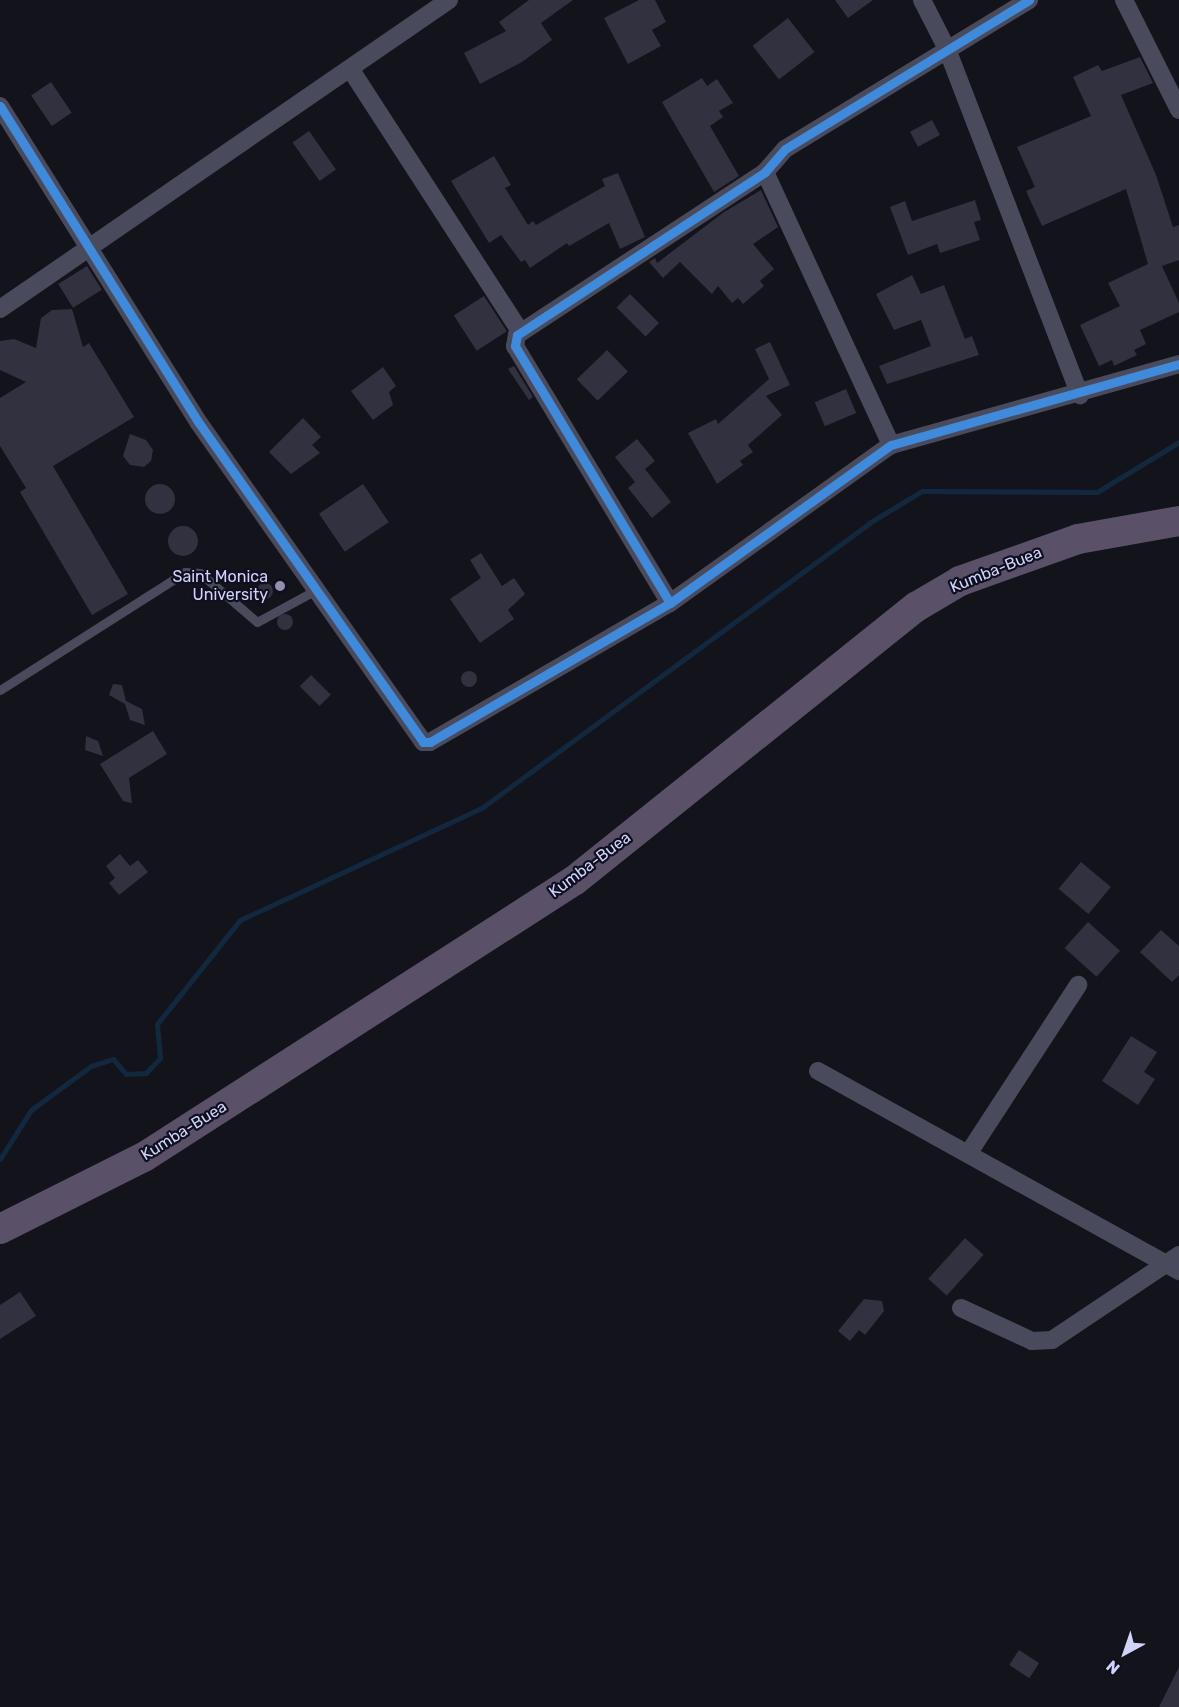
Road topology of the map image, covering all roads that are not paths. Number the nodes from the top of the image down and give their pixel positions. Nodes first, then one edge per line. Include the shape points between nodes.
1 (449, 0) edge
2 (922, 0) edge
3 (1029, 0) edge
4 (1124, 0) edge
5 (947, 49) junction
6 (351, 70) junction
7 (0, 106) edge
8 (1179, 110) edge
9 (765, 172) junction
10 (88, 249) junction
11 (0, 309) edge
12 (520, 331) junction
13 (1179, 363) edge
14 (1080, 395) junction
15 (891, 445) junction
16 (1179, 521) edge
17 (316, 590) junction
18 (670, 603) junction
19 (0, 690) edge
20 (1078, 985) dead end
21 (818, 1071) dead end
22 (968, 1154) junction
23 (0, 1229) edge
24 (1175, 1263) edge
25 (962, 1308) dead end

1 - 6 street
2 - 5 street
3 - 5 street
4 - 8 street
5 - 9 street via 785,148
5 - 14 street
6 - 10 street
6 - 12 street
7 - 10 street
9 - 12 street
9 - 15 street
10 - 11 street
10 - 17 street via 199,423
12 - 18 street via 515,346
13 - 14 street
14 - 15 street
15 - 18 street
16 - 23 highway, Kumba-Buea via 1078,539 960,581 916,607 575,880 144,1157
17 - 18 street via 420,740 430,742
17 - 19 lane via 256,621 200,573 185,572
20 - 22 street
21 - 22 street
22 - 24 street
24 - 25 street via 1052,1340 1032,1341

